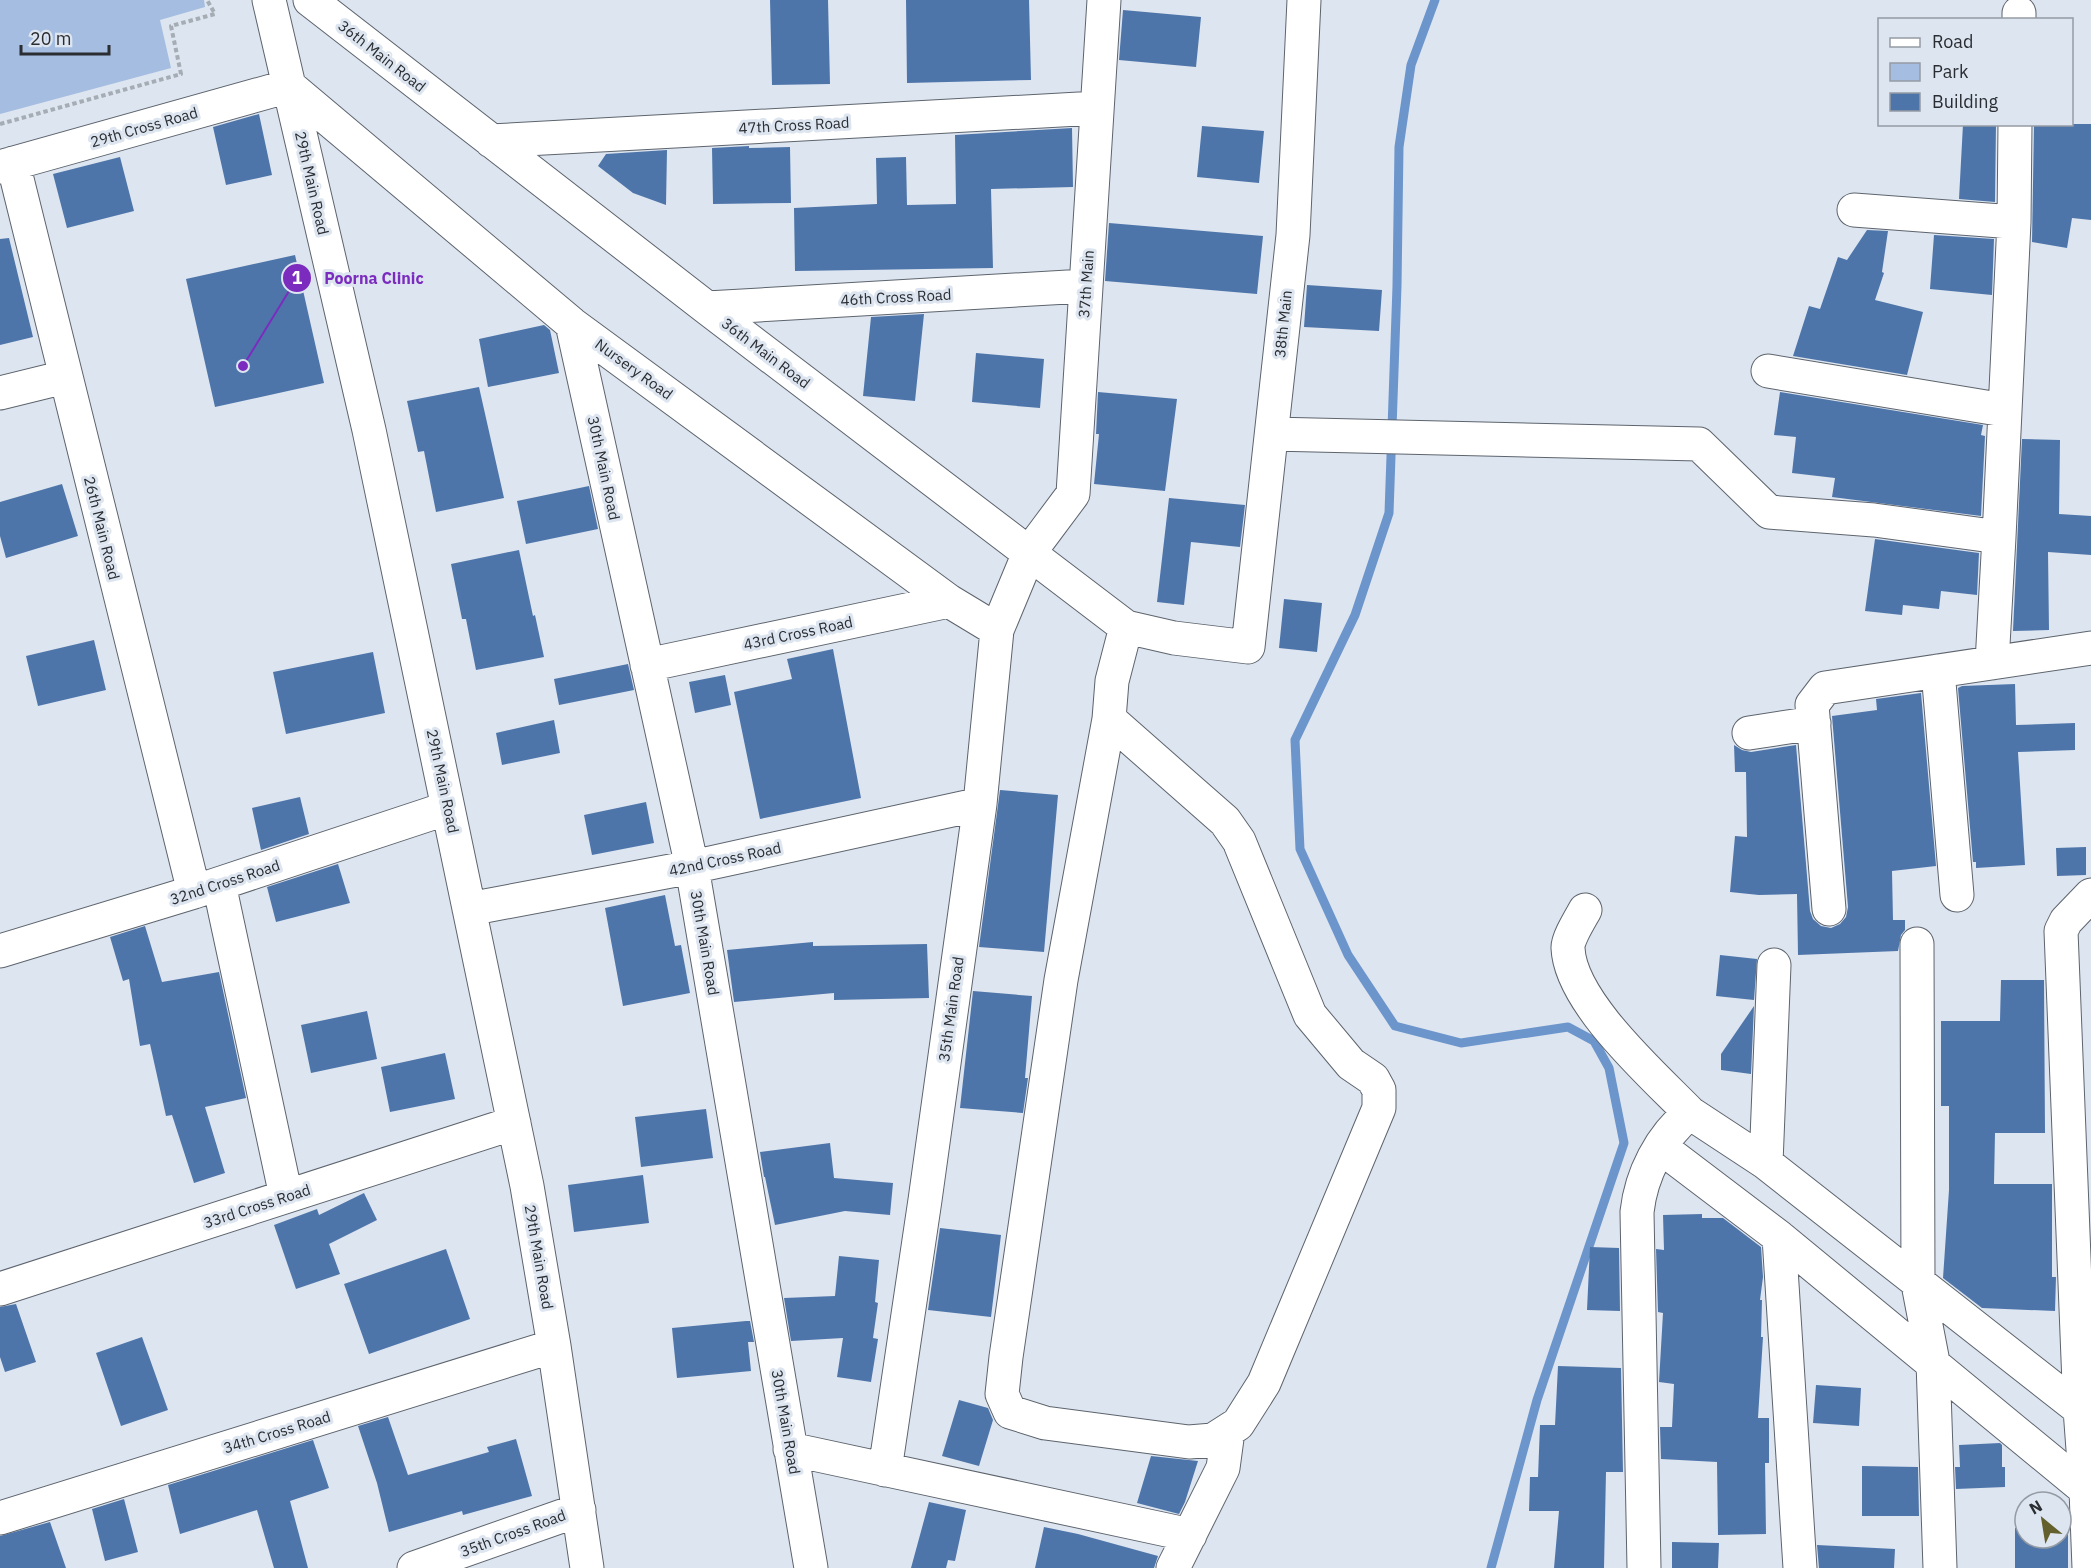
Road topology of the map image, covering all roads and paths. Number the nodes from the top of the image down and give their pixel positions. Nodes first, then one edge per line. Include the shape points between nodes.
1 (207, 0) edge
2 (268, 0) edge
3 (310, 0) edge
4 (1104, 0) edge
5 (1304, 0) edge
6 (289, 86) junction
7 (1097, 108) junction
8 (0, 124) edge
9 (2015, 126) edge
10 (491, 141) junction
11 (6, 165) edge
12 (1854, 210) dead end
13 (2014, 222) junction
14 (1086, 286) junction
15 (707, 308) junction
16 (572, 324) junction
17 (1768, 371) dead end
18 (65, 377) junction
19 (0, 393) edge
20 (2004, 410) junction
21 (1272, 434) junction
22 (1999, 537) junction
23 (1029, 553) junction
24 (950, 602) junction
25 (1126, 627) junction
26 (996, 630) junction
27 (1248, 647) joint
28 (2091, 648) edge
29 (1992, 663) junction
30 (647, 665) junction
31 (1938, 671) junction
32 (1109, 719) junction
33 (1814, 723) junction
34 (1749, 733) dead end
35 (980, 804) junction
36 (448, 808) junction
37 (692, 867) junction
38 (206, 888) junction
39 (1957, 895) dead end
40 (2091, 895) edge
41 (469, 909) junction
42 (1829, 909) dead end
43 (1585, 910) dead end
44 (1917, 944) dead end
45 (0, 951) edge
46 (1774, 964) dead end
47 (1690, 1113) junction
48 (514, 1123) junction
49 (2080, 1138) edge
50 (1662, 1146) junction
51 (1766, 1163) junction
52 (286, 1196) junction
53 (1779, 1237) junction
54 (1918, 1284) junction
55 (0, 1288) edge
56 (554, 1346) junction
57 (1933, 1362) junction
58 (2085, 1414) edge
59 (1228, 1431) junction
60 (790, 1449) junction
61 (885, 1470) junction
62 (2089, 1492) edge
63 (579, 1510) junction
64 (0, 1518) edge
65 (1190, 1535) junction
66 (414, 1568) edge
67 (587, 1568) edge
68 (811, 1568) edge
69 (1173, 1568) edge
70 (1644, 1568) edge
71 (1800, 1568) edge
72 (1940, 1568) edge
73 (2089, 1568) edge

1 - 8 path via 215,14 171,26 182,74
2 - 6 street, 29th Main Road
3 - 10 street, 36th Main Road
4 - 7 street, 37th Main
5 - 21 street, 38th Main via 1293,235
6 - 11 street, 29th Cross Road
6 - 16 street, Nursery Road
6 - 36 street, 29th Main Road via 369,430
7 - 10 street, 47th Cross Road
7 - 14 street, 37th Main
9 - 13 street
10 - 15 street, 36th Main Road
11 - 18 street, 26th Main Road
12 - 13 street
13 - 20 street
14 - 15 street, 46th Cross Road
14 - 23 street, 37th Main via 1073,494
15 - 23 street, 36th Main Road
16 - 24 street, Nursery Road
16 - 30 street, 30th Main Road
17 - 20 street
18 - 19 street
18 - 38 street, 26th Main Road
20 - 22 street
21 - 22 street via 1699,444 1769,512 1874,520
21 - 27 street, 38th Main
22 - 29 street
23 - 25 street, 36th Main Road
23 - 26 street, 35th Main Road
24 - 26 street, Nursery Road
24 - 30 street, 43rd Cross Road
25 - 27 street, 36th Main Road via 1173,638
25 - 32 street via 1112,681
26 - 35 street, 35th Main Road
28 - 29 street
29 - 31 street
30 - 37 street, 30th Main Road
31 - 33 street via 1826,688 1812,705
31 - 39 street
32 - 59 street via 1230,828 1239,841 1310,1015 1351,1064 1373,1079 1379,1090 1379,1108 1264,1383 1238,1424
32 - 59 street via 1061,980 1002,1394 1010,1412 1046,1423 1189,1442 1212,1440
33 - 34 street
33 - 42 street
35 - 37 street, 42nd Cross Road
35 - 61 street, 35th Main Road
36 - 38 street, 32nd Cross Road
36 - 41 street, 29th Main Road
37 - 41 street, 42nd Cross Road
37 - 60 street, 30th Main Road
38 - 45 street, 32nd Cross Road
38 - 52 street, 26th Main Road
40 - 49 street via 2061,931
41 - 48 street, 29th Main Road
43 - 47 street via 1567,946 1586,998 1624,1045
44 - 54 street
46 - 51 street
47 - 50 street
47 - 51 street
48 - 52 street, 33rd Cross Road
48 - 56 street, 29th Main Road
49 - 58 street
50 - 53 street
50 - 70 street via 1640,1190 1636,1212
51 - 54 street
52 - 55 street, 33rd Cross Road
53 - 57 street
53 - 71 street
54 - 57 street
54 - 58 street
56 - 63 street, 29th Main Road
56 - 64 street, 34th Cross Road
57 - 62 street
57 - 72 street
58 - 62 street
59 - 65 street via 1222,1468
60 - 61 street
60 - 68 street, 30th Main Road
61 - 65 street
62 - 73 street
63 - 66 street, 35th Cross Road
63 - 67 street, 29th Main Road
65 - 69 street

